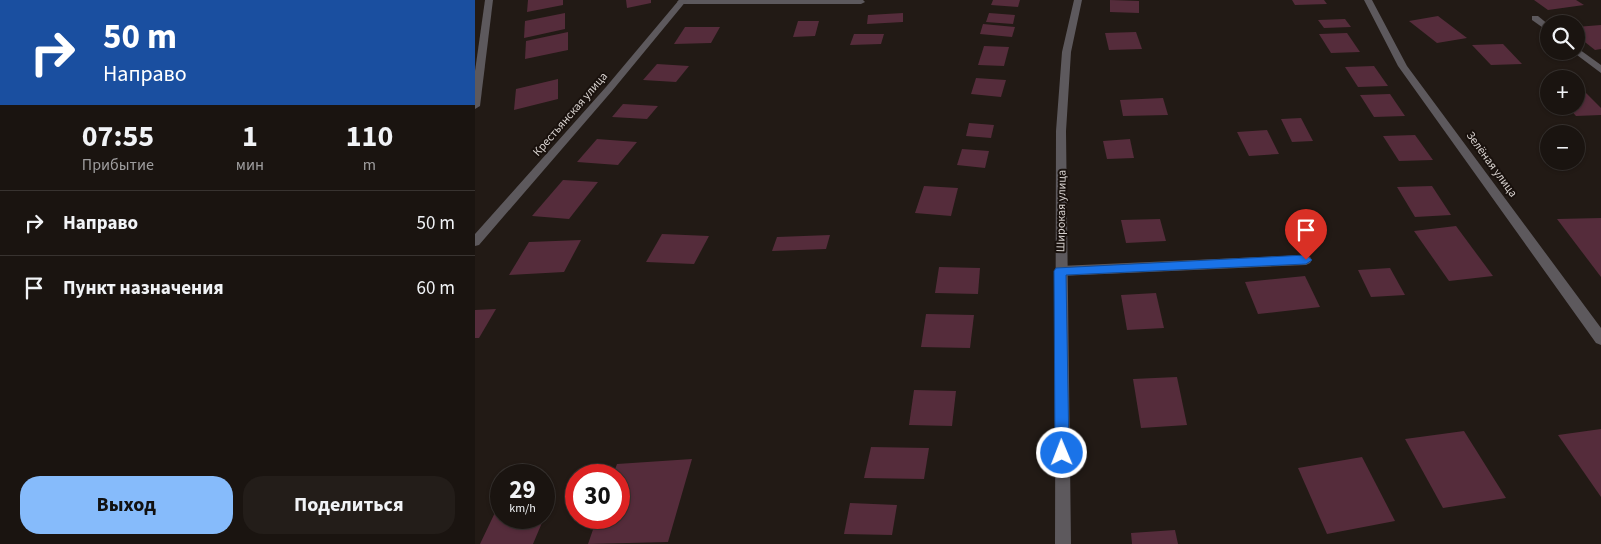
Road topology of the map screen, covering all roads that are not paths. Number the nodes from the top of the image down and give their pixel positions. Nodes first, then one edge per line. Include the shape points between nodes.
1 (489, 0) edge
2 (1078, 0) edge
3 (1368, 0) edge
4 (682, 1) edge
5 (861, 2) dead end
6 (1535, 18) dead end
7 (1540, 22) edge
8 (1585, 57) edge
9 (1601, 70) edge
10 (475, 106) edge
11 (475, 242) edge
12 (1306, 260) dead end
13 (1060, 271) junction
14 (1601, 339) edge
15 (1063, 544) edge

1 - 10 street
2 - 13 street, Широкая улица via 1067,50 1062,109
3 - 14 street, Зелёная улица via 1403,66
4 - 5 street
4 - 11 street, Крестьянская улица
6 - 7 street
8 - 9 street
12 - 13 street
13 - 15 street, Широкая улица

